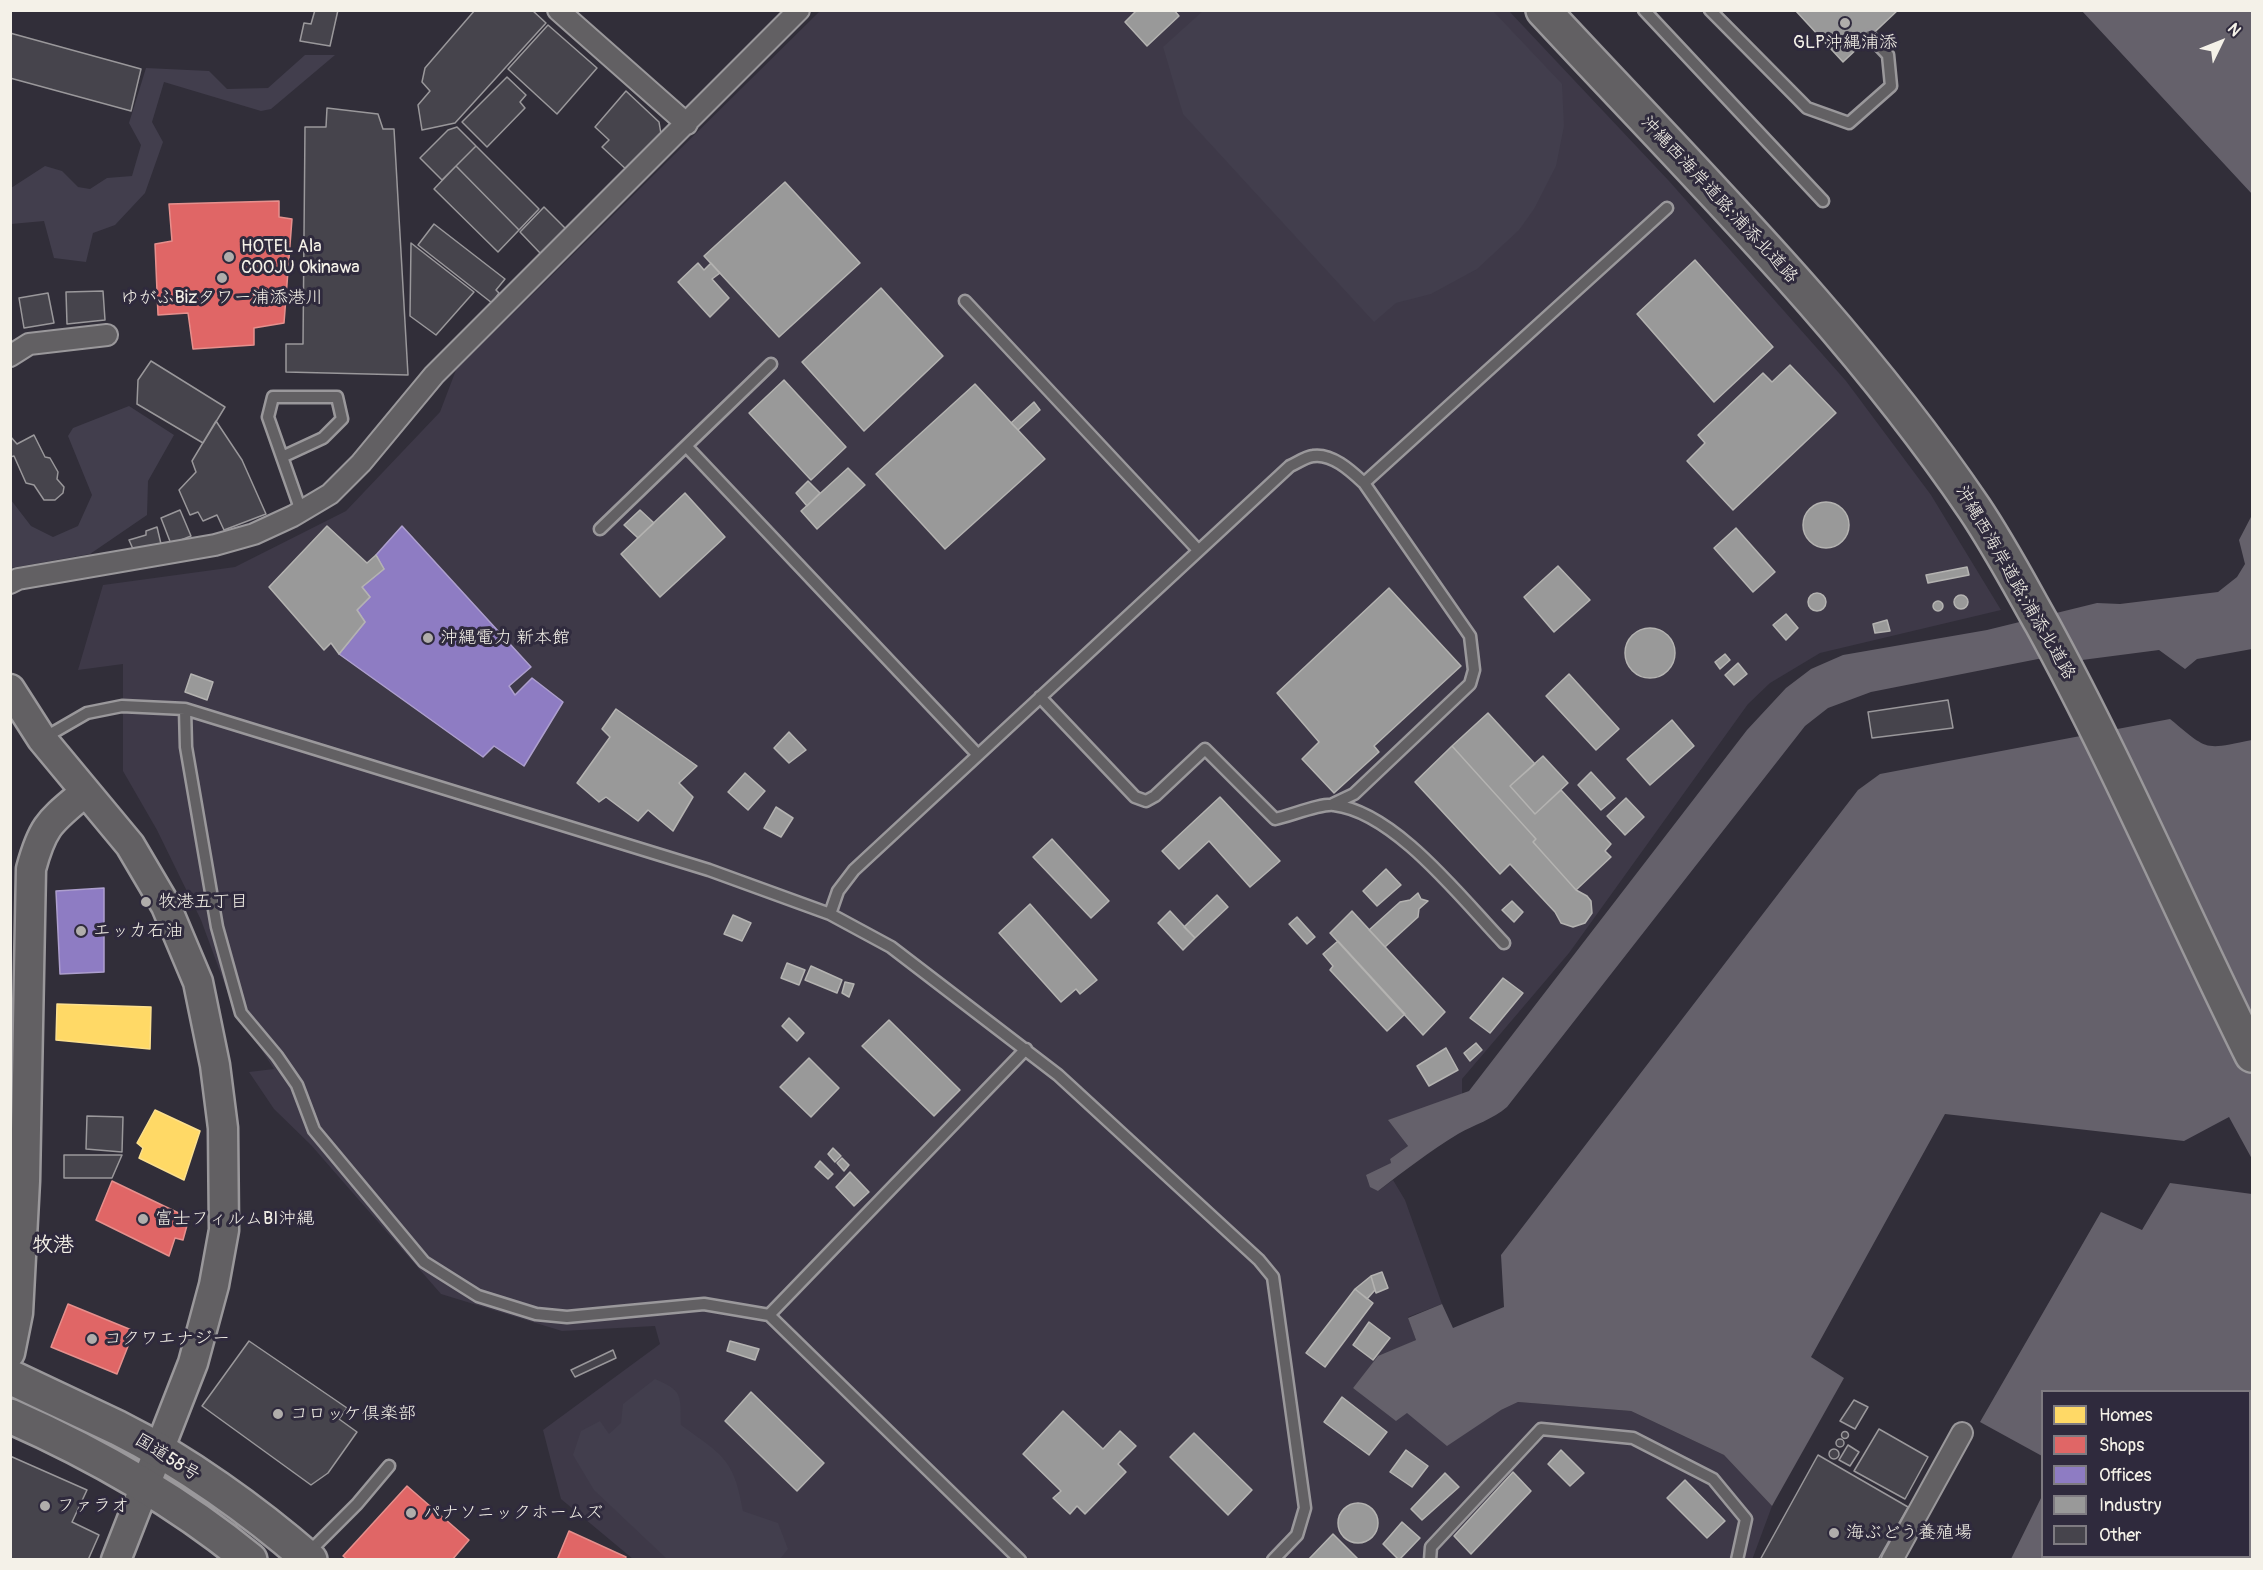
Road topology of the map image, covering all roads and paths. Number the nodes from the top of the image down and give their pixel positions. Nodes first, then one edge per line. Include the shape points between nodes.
1 (558, 10) edge
2 (799, 10) edge
3 (1543, 10) edge
4 (1644, 10) edge
5 (1710, 10) edge
6 (1870, 36) dead end
7 (687, 124) junction
8 (1823, 201) dead end
9 (1666, 208) dead end
10 (965, 301) dead end
11 (106, 335) dead end
12 (10, 356) edge
13 (771, 364) dead end
14 (686, 446) junction
15 (282, 457) junction
16 (1364, 483) junction
17 (301, 511) junction
18 (600, 529) dead end
19 (1198, 550) junction
20 (10, 583) edge
21 (10, 689) edge
22 (1040, 697) junction
23 (184, 710) junction
24 (42, 739) junction
25 (978, 755) junction
26 (85, 792) junction
27 (1333, 804) junction
28 (830, 914) junction
29 (1504, 943) dead end
30 (1026, 1049) junction
31 (2253, 1055) edge
32 (769, 1315) junction
33 (10, 1353) edge
34 (10, 1377) edge
35 (10, 1416) edge
36 (1962, 1433) dead end
37 (158, 1451) junction
38 (389, 1466) dead end
39 (145, 1485) junction
40 (308, 1558) edge
41 (116, 1560) edge
42 (250, 1560) edge
43 (1020, 1560) edge
44 (1273, 1560) edge
45 (1430, 1560) edge
46 (1737, 1560) edge
47 (1892, 1560) edge

1 - 7 street
2 - 7 street
3 - 31 highway, 沖縄西海岸道路;浦添北道路 via 1864,361 1970,501 2019,583 2110,753
4 - 8 lane
5 - 6 lane via 1807,108 1849,123 1891,86 1888,55
7 - 17 street via 434,375 361,463 330,494
9 - 16 lane
10 - 19 lane
11 - 12 street via 29,344
13 - 14 lane
14 - 18 lane
14 - 25 lane
15 - 15 lane via 268,417 273,397 337,397 342,419 323,438
15 - 17 lane
16 - 19 lane via 1329,458 1313,455 1290,466
16 - 27 lane via 1470,636 1474,670 1470,684 1462,692 1354,794
17 - 20 street via 254,534 215,545
19 - 22 lane
21 - 24 street
22 - 25 lane
22 - 27 lane via 1135,797 1146,801 1155,796 1205,749 1275,819
23 - 24 lane via 122,706 87,713
23 - 28 lane via 709,870
23 - 32 lane via 186,747 216,927 241,1013 297,1085 314,1130 424,1262 478,1296 536,1314 567,1317 704,1304
24 - 26 street
25 - 28 lane via 854,870 838,891
26 - 33 street via 48,824 31,869 24,1192 18,1313
26 - 37 street via 130,845 166,906 198,982 223,1128 224,1230 214,1285 193,1363
27 - 29 lane via 1370,817 1405,839
28 - 30 lane via 891,947
30 - 32 lane
30 - 44 lane via 1273,1277 1305,1508 1296,1535
32 - 43 lane
34 - 37 highway, 国道58号
35 - 39 highway, 国道58号 via 74,1445
36 - 47 street
37 - 39 street
37 - 40 highway, 国道58号
38 - 40 lane
39 - 41 street
39 - 42 highway, 国道58号
45 - 46 lane via 1431,1547 1541,1429 1633,1438 1713,1479 1746,1519

